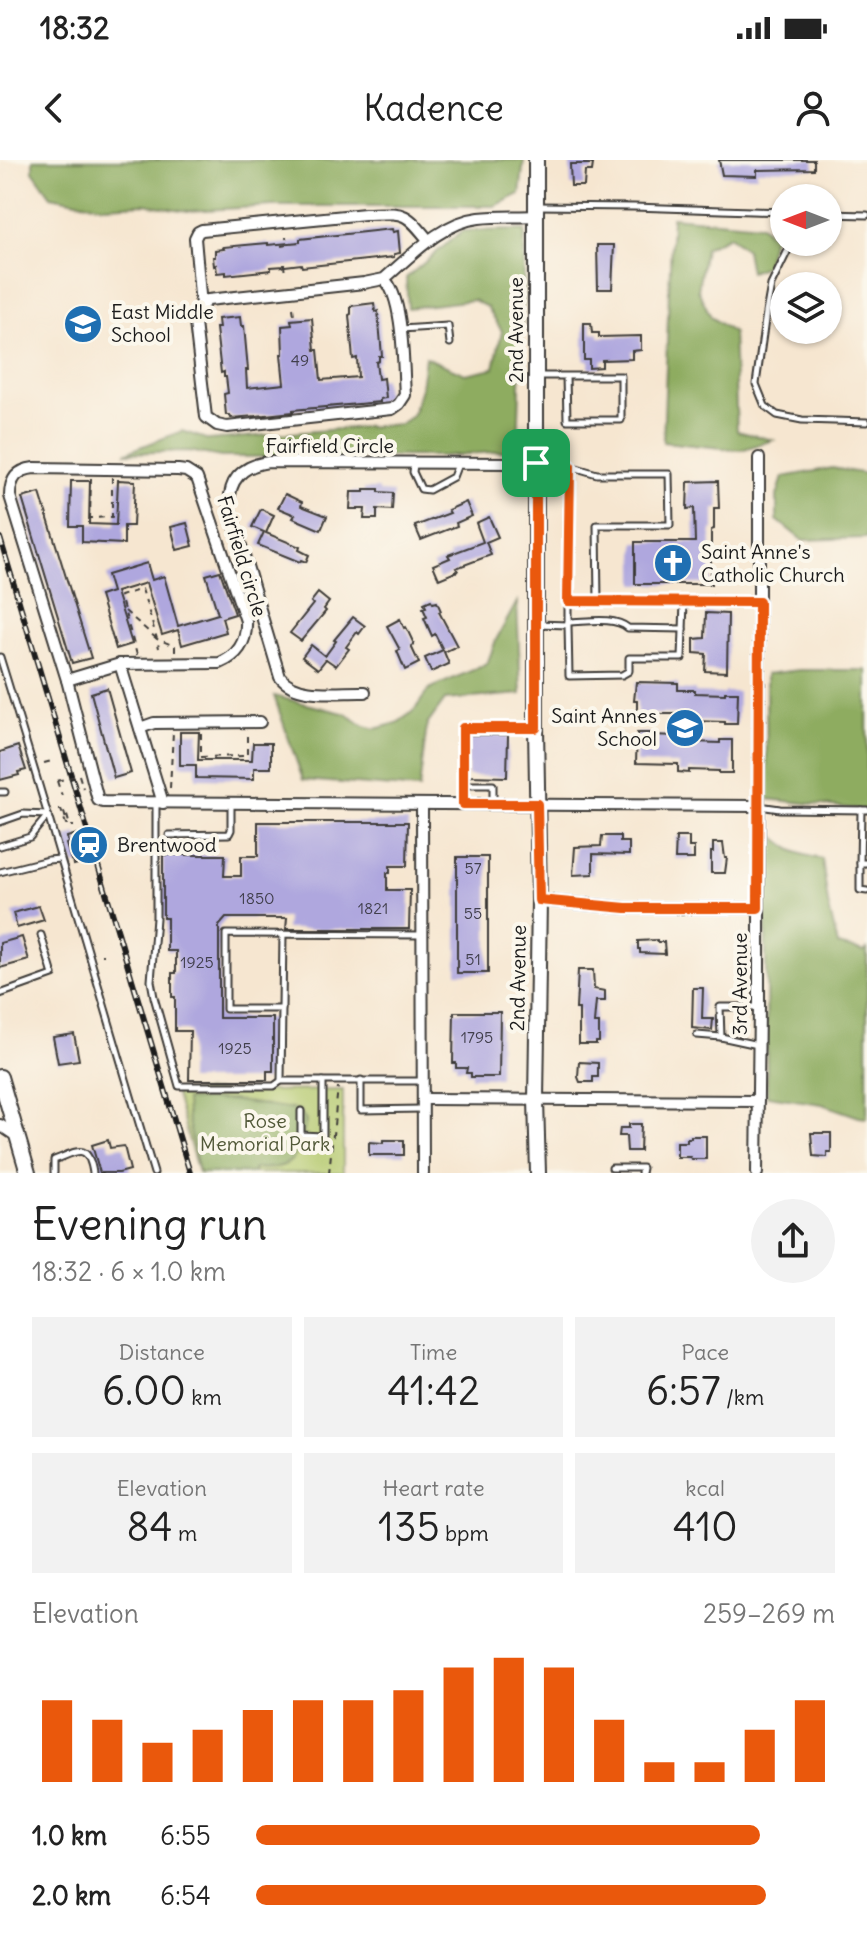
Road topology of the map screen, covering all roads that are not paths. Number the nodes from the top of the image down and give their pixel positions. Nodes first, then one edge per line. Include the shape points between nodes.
1 (536, 160) edge
2 (536, 211) junction
3 (770, 212) edge
4 (842, 214) edge
5 (867, 215) edge
6 (429, 241) junction
7 (785, 256) edge
8 (384, 279) junction
9 (201, 306) junction
10 (400, 329) junction
11 (450, 343) dead end
12 (536, 376) junction
13 (566, 376) junction
14 (867, 422) edge
15 (759, 458) dead end
16 (414, 463) junction
17 (536, 463) junction
18 (458, 464) junction
19 (570, 466) junction
20 (568, 601) junction
21 (598, 601) junction
22 (684, 602) junction
23 (759, 602) junction
24 (536, 624) junction
25 (568, 624) junction
26 (683, 629) junction
27 (0, 658) edge
28 (120, 664) junction
29 (67, 680) junction
30 (365, 692) dead end
31 (260, 722) dead end
32 (140, 728) junction
33 (536, 728) junction
34 (463, 785) junction
35 (160, 803) junction
36 (231, 803) junction
37 (422, 804) junction
38 (463, 804) junction
39 (493, 804) junction
40 (537, 804) junction
41 (758, 806) junction
42 (864, 810) edge
43 (49, 815) junction
44 (0, 822) edge
45 (169, 835) dead end
46 (864, 835) edge
47 (0, 846) edge
48 (60, 859) junction
49 (863, 863) edge
50 (0, 872) edge
51 (867, 891) edge
52 (539, 900) junction
53 (758, 908) junction
54 (283, 934) junction
55 (41, 935) dead end
56 (422, 935) junction
57 (0, 994) edge
58 (759, 1007) junction
59 (282, 1009) junction
60 (697, 1035) dead end
61 (721, 1037) junction
62 (758, 1045) junction
63 (361, 1080) junction
64 (281, 1081) junction
65 (323, 1081) junction
66 (422, 1081) junction
67 (1, 1084) edge
68 (536, 1100) junction
69 (758, 1101) junction
70 (423, 1104) junction
71 (301, 1111) dead end
72 (0, 1125) edge
73 (18, 1137) junction
74 (612, 1168) dead end
75 (28, 1173) edge
76 (53, 1173) edge
77 (93, 1173) edge
78 (154, 1173) edge
79 (423, 1173) edge
80 (538, 1173) edge
81 (641, 1173) edge
82 (757, 1173) edge

1 - 2 street, 2nd Avenue
2 - 3 lane via 634,207
2 - 6 street via 467,220
2 - 12 street, 2nd Avenue
4 - 5 lane
6 - 8 street
6 - 9 street via 398,214 202,230 195,238
7 - 14 lane via 771,285 756,384 765,406 777,415 802,420
8 - 9 street via 208,300
8 - 10 street via 393,291
9 - 10 street via 195,323 206,417 223,426 392,409 405,395
10 - 11 lane via 448,326
12 - 13 lane
12 - 17 street, 2nd Avenue
13 - 13 lane via 621,376 621,420 567,420
15 - 23 street, 3rd Avenue
16 - 18 street, Fairfield Circle
16 - 18 lane via 421,489 429,490 453,477
16 - 30 street, Fairfield Circle via 261,463 238,476 229,499 280,677 300,691
17 - 18 street, Fairfield Circle
17 - 19 lane
17 - 24 street, 2nd Avenue
19 - 20 lane
19 - 21 lane via 597,474 669,474 670,525 597,525
20 - 21 lane
20 - 25 lane
21 - 22 lane
22 - 23 lane
22 - 26 lane
23 - 41 street, 3rd Avenue
24 - 25 lane
24 - 33 street, 2nd Avenue
25 - 26 lane via 616,622 628,628
25 - 26 lane via 569,676 622,675 629,671 629,658 682,658
27 - 43 lane
28 - 29 street, Fairfield circle
28 - 29 street, Fairfield circle via 211,664 228,660 243,643 246,621 197,478 178,470 27,469 13,479 10,496
28 - 32 street
29 - 35 street via 98,800
31 - 32 street via 154,723
32 - 35 street
33 - 34 lane via 463,728
33 - 40 street, 2nd Avenue
34 - 38 lane
34 - 39 lane via 493,785
35 - 36 street
35 - 64 lane via 151,981 179,1086 274,1086
36 - 37 street
36 - 45 lane via 229,834
37 - 38 street
37 - 56 street
38 - 39 street
39 - 40 street
40 - 41 street
40 - 52 street, 2nd Avenue
41 - 42 lane
41 - 53 street, 3rd Avenue
42 - 46 lane
43 - 44 lane via 23,814
43 - 47 lane via 30,837
43 - 48 lane
46 - 49 lane
48 - 50 lane
48 - 78 lane
49 - 51 lane via 860,890
52 - 53 street via 626,908
52 - 68 street, 2nd Avenue
53 - 58 street, 3rd Avenue
54 - 56 lane
54 - 59 lane
54 - 59 lane via 226,934 226,1009
55 - 57 lane via 53,975
56 - 66 street
58 - 61 lane via 720,1007
58 - 62 street, 3rd Avenue
59 - 64 lane
60 - 61 lane
61 - 62 lane
62 - 69 street, 3rd Avenue
63 - 65 lane
63 - 66 lane
63 - 70 lane via 361,1110
64 - 65 lane
65 - 71 lane via 323,1136 301,1135
66 - 70 street
67 - 73 street
68 - 69 street
68 - 70 street
68 - 80 street, 2nd Avenue
69 - 82 street, 3rd Avenue
70 - 79 street
72 - 73 street
73 - 75 street
74 - 81 lane via 642,1168
76 - 77 lane via 54,1160 79,1151 91,1158

